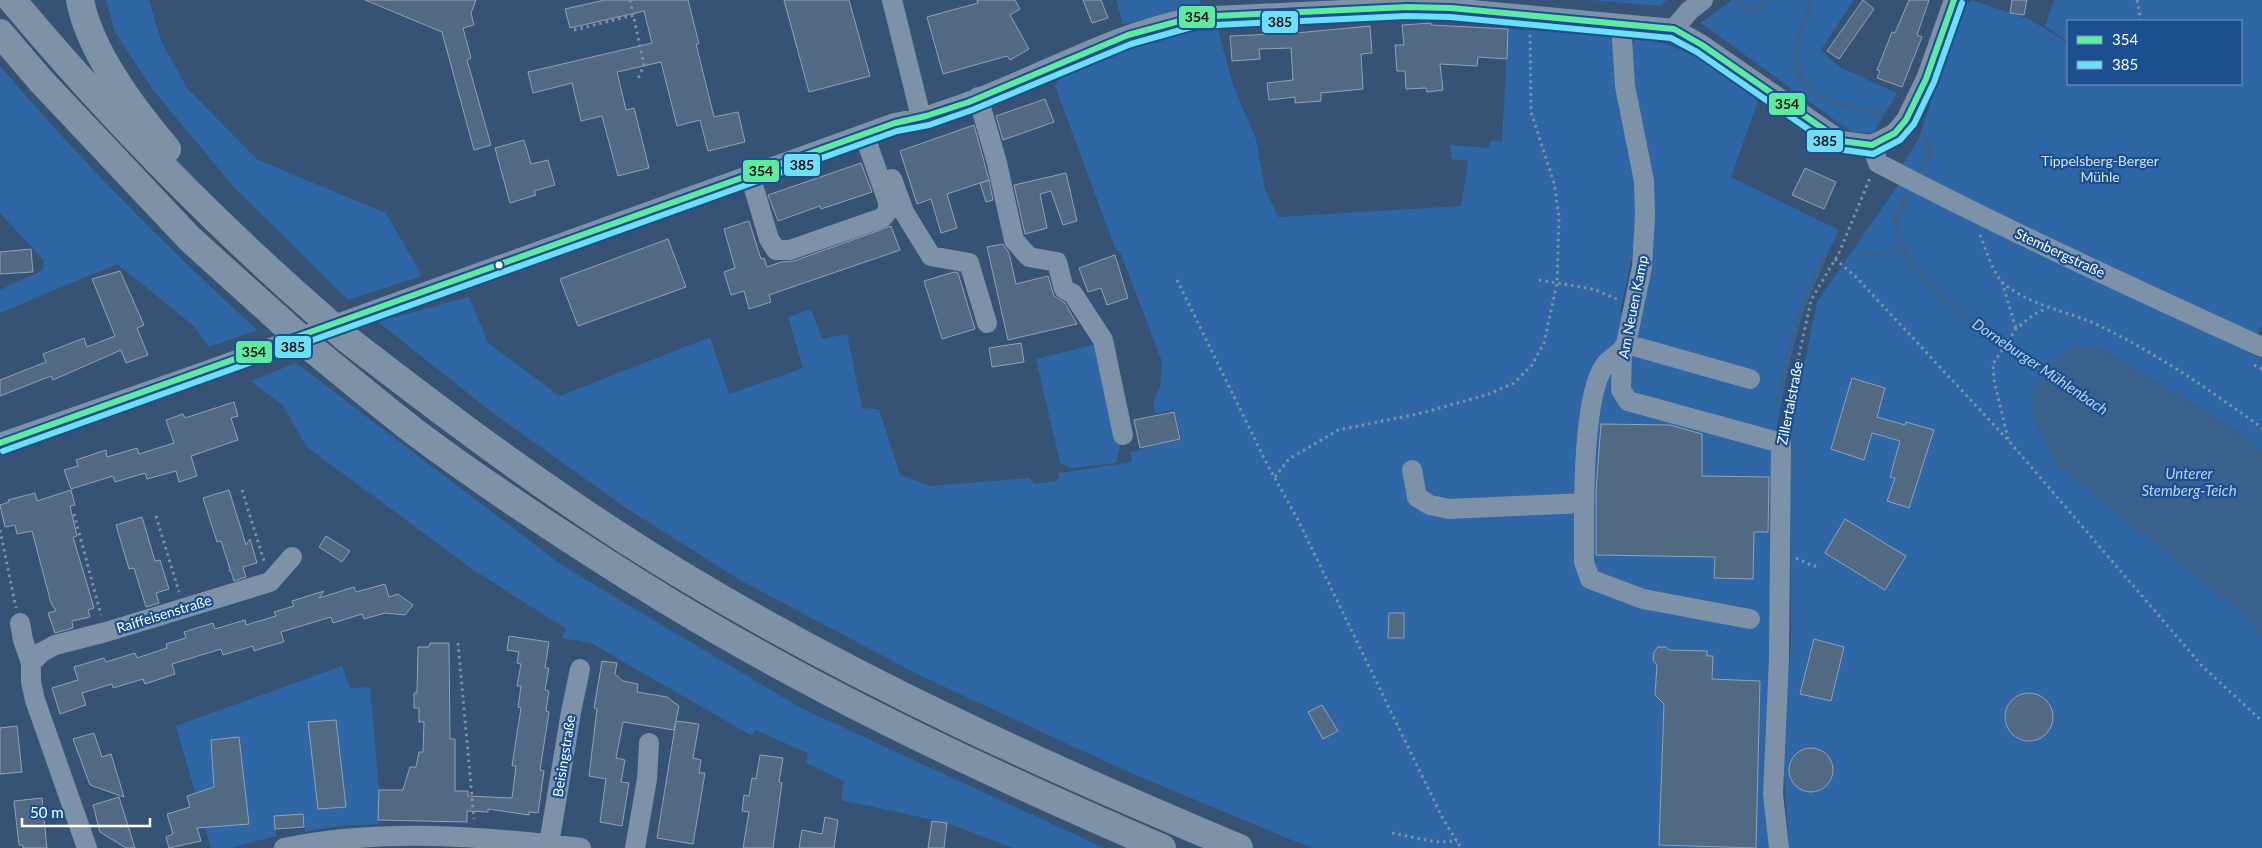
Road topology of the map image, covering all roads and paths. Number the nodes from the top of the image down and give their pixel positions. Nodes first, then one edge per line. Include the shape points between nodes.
1 (12, 0) edge
2 (80, 0) edge
3 (630, 0) edge
4 (892, 0) edge
5 (1703, 0) edge
6 (1954, 0) edge
7 (2137, 0) edge
8 (634, 15) junction
9 (1529, 15) junction
10 (2141, 20) edge
11 (1621, 24) junction
12 (1674, 29) junction
13 (574, 30) dead end
14 (0, 33) edge
15 (637, 81) dead end
16 (978, 97) junction
17 (921, 117) junction
18 (869, 132) junction
19 (1872, 145) junction
20 (750, 175) junction
21 (1970, 211) junction
22 (221, 225) junction
23 (1835, 259) junction
24 (1177, 280) dead end
25 (1539, 280) dead end
26 (2002, 281) junction
27 (1557, 283) junction
28 (1633, 307) junction
29 (2047, 308) junction
30 (987, 323) dead end
31 (2016, 329) junction
32 (1624, 347) junction
33 (2262, 347) edge
34 (1750, 379) dead end
35 (1628, 401) junction
36 (1593, 403) junction
37 (2262, 428) edge
38 (1123, 434) dead end
39 (2008, 440) junction
40 (1781, 443) junction
41 (0, 444) edge
42 (1412, 470) dead end
43 (1276, 477) junction
44 (242, 490) dead end
45 (1584, 503) junction
46 (74, 514) dead end
47 (156, 516) dead end
48 (0, 530) edge
49 (292, 557) dead end
50 (270, 582) junction
51 (184, 608) junction
52 (1750, 619) dead end
53 (20, 623) joint
54 (106, 632) junction
55 (458, 643) dead end
56 (31, 662) junction
57 (580, 669) dead end
58 (2262, 721) edge
59 (648, 743) dead end
60 (1392, 833) dead end
61 (476, 838) junction
62 (1457, 841) junction
63 (508, 844) edge
64 (549, 844) junction
65 (87, 848) edge
66 (284, 848) edge
67 (581, 848) edge
68 (635, 848) edge
69 (1162, 848) edge
70 (1239, 848) edge
71 (1461, 848) edge
72 (1779, 848) edge

1 - 22 highway via 112,116
2 - 22 highway via 82,12 102,56 125,95 174,157 214,199
3 - 8 path
4 - 17 street
5 - 12 street
6 - 19 street via 1926,79 1906,120 1895,133
7 - 10 path
8 - 13 path
8 - 15 path via 644,65
9 - 11 street
9 - 16 street via 1408,7 1194,17 1164,22
9 - 27 path via 1531,112 1554,183 1559,216
11 - 12 street
11 - 28 street, Am Neuen Kamp via 1625,86 1644,181 1642,267
12 - 19 street via 1841,141
14 - 69 highway, bridge via 190,239 315,351 416,432 530,512 650,590 813,683 919,737
16 - 17 street
16 - 38 street via 1014,240 1029,257 1058,262 1064,289 1073,294 1103,340
17 - 18 street
18 - 20 street
18 - 20 street via 888,202 888,211 882,218 790,250 776,250 769,239
18 - 30 street via 904,212 931,256 969,263
19 - 21 street, Stembergstraße via 1878,163
19 - 23 path, Zillertalstraße via 1870,178
20 - 41 street
21 - 26 path
21 - 33 street, Stembergstraße
22 - 70 highway, bridge via 347,339 512,465 691,581 820,654 996,743
23 - 39 path via 1856,277
23 - 40 path, Zillertalstraße via 1811,300
24 - 43 path
25 - 27 path
26 - 29 path
26 - 31 path
27 - 28 path via 1593,289
27 - 43 path via 1544,343 1532,365 1514,384 1422,413 1338,430 1289,459
28 - 32 street, Am Neuen Kamp
29 - 31 path
29 - 37 path via 2102,326 2130,341
31 - 39 path via 1993,364 1992,372
32 - 34 street
32 - 35 street, Am Neuen Kamp via 1621,390
32 - 36 street via 1604,366
35 - 36 street
35 - 40 street
36 - 45 street via 1588,428
39 - 58 path via 2203,667
40 - 72 street, Zillertalstraße via 1779,659 1773,794
42 - 45 street via 1417,497 1430,505 1449,509
43 - 62 path via 1443,819
44 - 50 path
45 - 52 street via 1584,562 1590,579 1643,599
46 - 54 path
47 - 51 path
48 - 53 path
49 - 50 street
50 - 51 street, Raiffeisenstraße
51 - 54 street, Raiffeisenstraße
53 - 56 street via 22,640
54 - 56 street, Raiffeisenstraße via 55,645
55 - 61 path
56 - 65 street via 34,700
57 - 64 street, Beisingstraße
59 - 68 street via 647,779
60 - 62 path via 1436,842
61 - 63 street
61 - 66 street via 362,836
62 - 71 path
63 - 64 street
64 - 67 street

